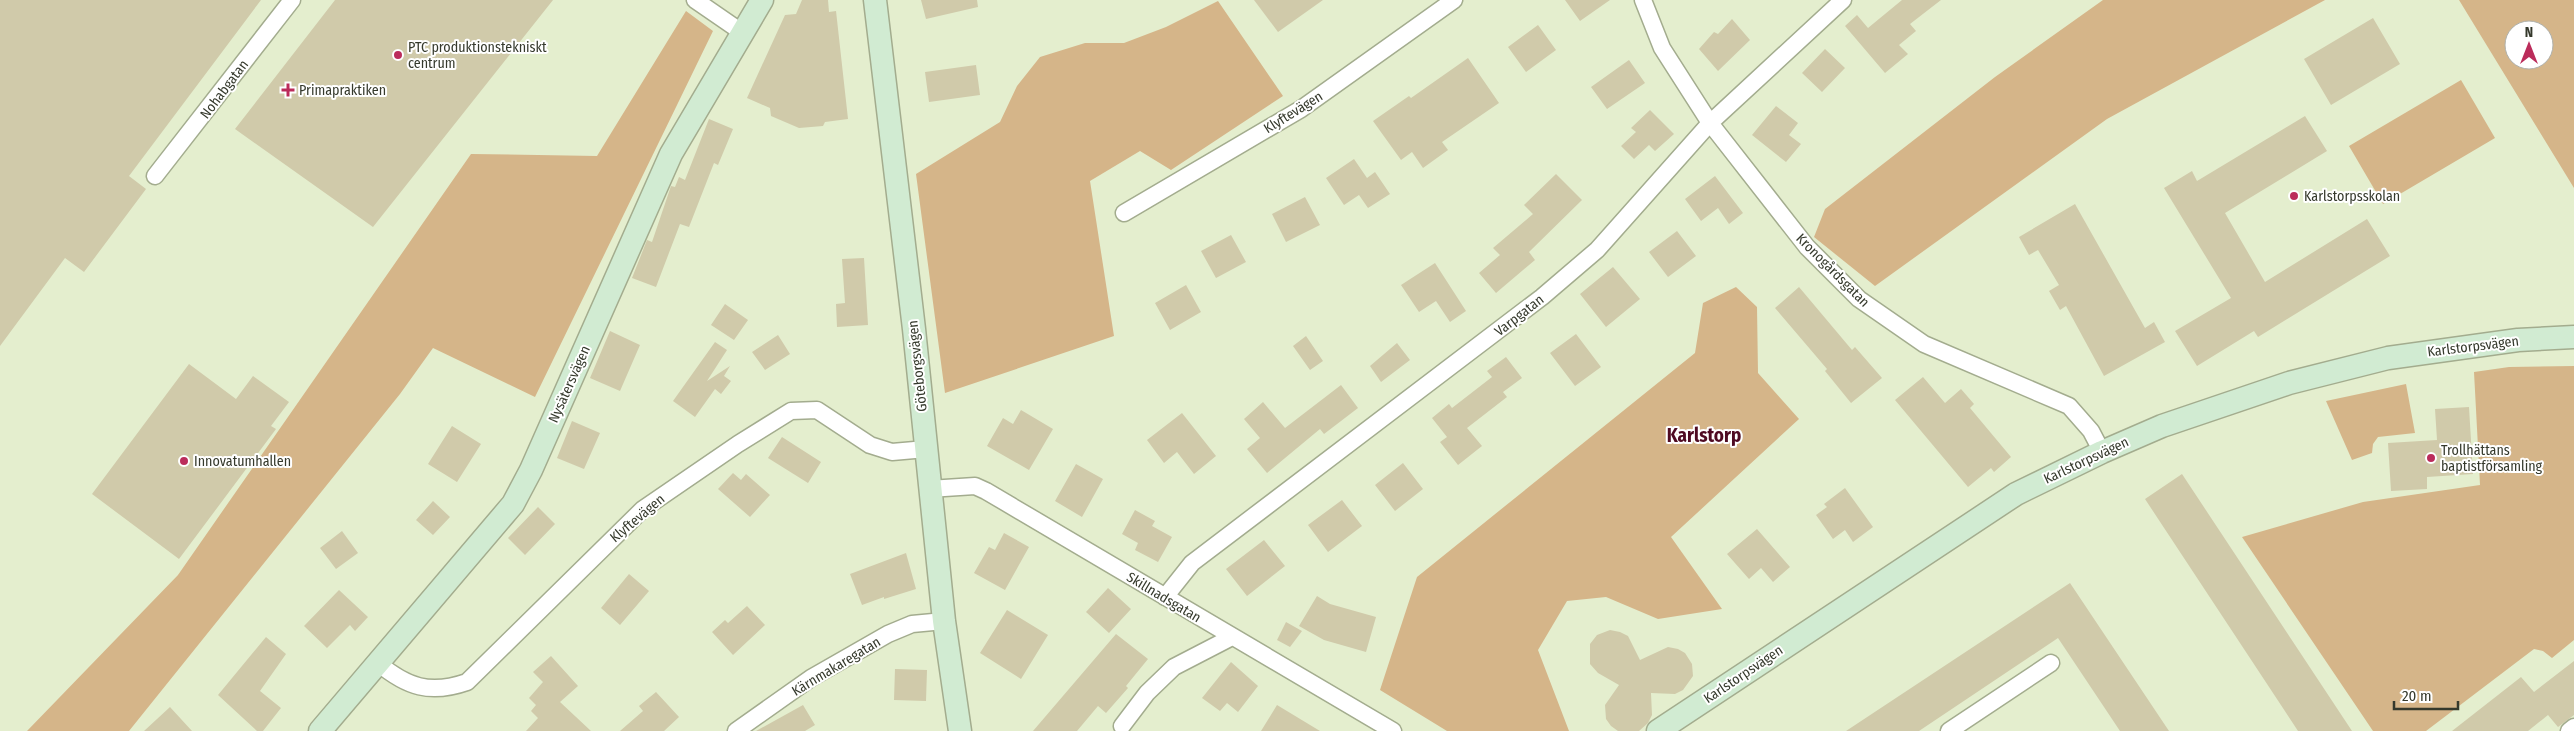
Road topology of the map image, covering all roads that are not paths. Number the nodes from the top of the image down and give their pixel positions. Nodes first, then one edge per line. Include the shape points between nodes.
1 (292, 0) edge
2 (694, 0) edge
3 (762, 0) edge
4 (875, 0) edge
5 (1454, 0) edge
6 (1644, 0) edge
7 (1843, 0) edge
8 (743, 33) junction
9 (1710, 123) junction
10 (155, 176) dead end
11 (1124, 213) dead end
12 (2574, 337) edge
13 (926, 449) junction
14 (2102, 452) junction
15 (929, 489) junction
16 (1165, 597) junction
17 (944, 621) junction
18 (1232, 636) junction
19 (378, 663) junction
20 (2052, 663) dead end
21 (1122, 726) dead end
22 (2574, 727) edge
23 (320, 731) edge
24 (736, 731) edge
25 (960, 731) edge
26 (1393, 731) edge
27 (1658, 731) edge
28 (1949, 731) edge
29 (2568, 731) edge

1 - 10 street, Nohabgatan
2 - 8 street
3 - 8 street, Nysätersvägen
4 - 13 street, Göteborgsvägen
5 - 11 street, Klyftevägen via 1301,109
6 - 9 street, Kronogårdsgatan via 1662,48
7 - 9 street, Varpgatan
8 - 19 street, Nysätersvägen via 671,154 513,504
9 - 14 street, Kronogårdsgatan via 1807,246 1859,299 1924,344 2069,406 2091,431
9 - 16 street, Varpgatan via 1597,250 1542,297 1192,563
12 - 14 street, Karlstorpsvägen via 2518,340 2388,358 2289,383 2162,426
13 - 15 street, Göteborgsvägen
13 - 19 street, Klyftevägen via 892,452 870,445 817,410 791,411 643,509 467,682 450,688 428,689 396,678
14 - 27 street, Karlstorpsvägen via 2016,494
15 - 16 street, Skillnadsgatan via 975,486 986,491
15 - 17 street, Göteborgsvägen
16 - 18 street, Skillnadsgatan
17 - 24 street, Kärnmakaregatan via 912,624 888,634 811,678
17 - 25 street, Göteborgsvägen
18 - 21 street via 1174,667 1147,693
18 - 26 street, Skillnadsgatan
19 - 23 street, Nysätersvägen
20 - 28 street
22 - 29 street

